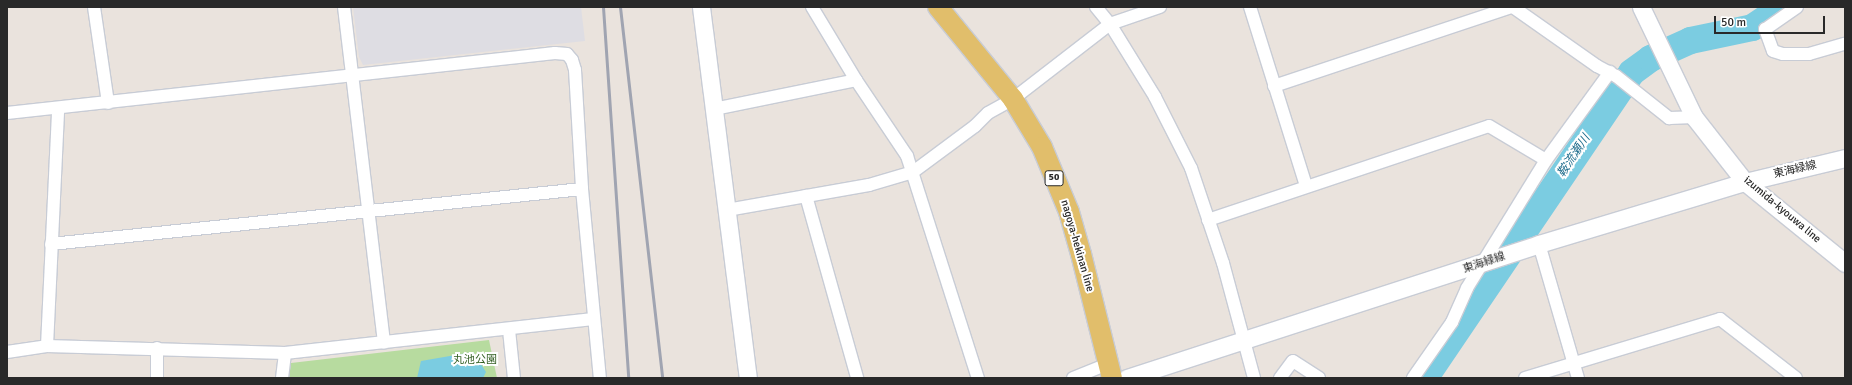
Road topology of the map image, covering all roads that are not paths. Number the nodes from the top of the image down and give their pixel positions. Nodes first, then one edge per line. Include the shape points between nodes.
1 (94, 7) edge
2 (344, 7) edge
3 (701, 7) edge
4 (812, 7) edge
5 (938, 7) edge
6 (1096, 7) edge
7 (1160, 7) edge
8 (1250, 7) edge
9 (1512, 7) edge
10 (1641, 7) edge
11 (1797, 7) edge
12 (1110, 24) junction
13 (1845, 44) edge
14 (1613, 74) junction
15 (350, 76) junction
16 (856, 80) junction
17 (1274, 86) junction
18 (1013, 99) junction
19 (108, 103) junction
20 (58, 109) junction
21 (714, 109) junction
22 (7, 113) edge
23 (1694, 117) junction
24 (1845, 158) edge
25 (1546, 160) junction
26 (913, 172) junction
27 (1745, 182) junction
28 (1306, 186) junction
29 (582, 189) junction
30 (806, 196) junction
31 (727, 210) junction
32 (368, 212) junction
33 (1208, 220) junction
34 (51, 244) junction
35 (1534, 246) junction
36 (1490, 261) junction
37 (1845, 263) edge
38 (593, 319) junction
39 (509, 330) junction
40 (1245, 339) junction
41 (384, 343) junction
42 (47, 346) junction
43 (157, 348) junction
44 (7, 352) edge
45 (285, 353) junction
46 (1574, 363) junction
47 (1110, 371) edge
48 (157, 378) edge
49 (282, 378) edge
50 (514, 378) edge
51 (600, 378) edge
52 (748, 378) edge
53 (857, 378) edge
54 (978, 378) edge
55 (1073, 378) edge
56 (1127, 378) edge
57 (1254, 378) edge
58 (1280, 378) edge
59 (1319, 378) edge
60 (1412, 378) edge
61 (1525, 378) edge
62 (1578, 378) edge
63 (1796, 378) edge

1 - 19 street
2 - 15 street
3 - 21 main road
4 - 16 street
5 - 18 main road, nagoya-hekinan line / 50
6 - 12 street
7 - 12 street
8 - 17 street
9 - 14 street via 1597,66
9 - 17 street
10 - 23 main road, izumida-kyouwa line
11 - 13 street via 1765,29 1774,51 1783,54 1809,54
12 - 18 street
12 - 33 street via 1155,96 1187,161
14 - 23 street via 1668,118
14 - 25 street
15 - 19 street
15 - 29 street via 555,52 567,54 575,70
15 - 32 street
16 - 21 street
16 - 26 street via 907,156
17 - 28 street
18 - 26 street via 988,113 975,126
18 - 47 main road, nagoya-hekinan line / 50 via 1042,147 1069,212
19 - 20 street
20 - 22 street
20 - 34 street
21 - 31 main road
23 - 27 main road, izumida-kyouwa line
24 - 27 main road, 東海緑線
25 - 28 street via 1489,126
25 - 36 street
26 - 30 street via 869,185
26 - 54 street
27 - 35 main road, 東海緑線
27 - 37 main road, izumida-kyouwa line
28 - 33 street
29 - 32 street
29 - 38 street
30 - 31 street
30 - 53 street
31 - 52 main road
32 - 34 street
32 - 41 street
33 - 40 street
34 - 42 street
35 - 36 main road, 東海緑線
35 - 46 street
36 - 40 main road, 東海緑線
36 - 60 street via 1467,288 1452,322
38 - 39 street
38 - 51 street
39 - 41 street
39 - 50 street
40 - 56 main road, 東海緑線
40 - 57 street
41 - 45 street
42 - 43 street
42 - 44 street
43 - 45 street
43 - 48 street
45 - 49 street
46 - 61 street
46 - 62 street
46 - 63 street via 1720,319
47 - 55 street
58 - 59 street via 1293,361

